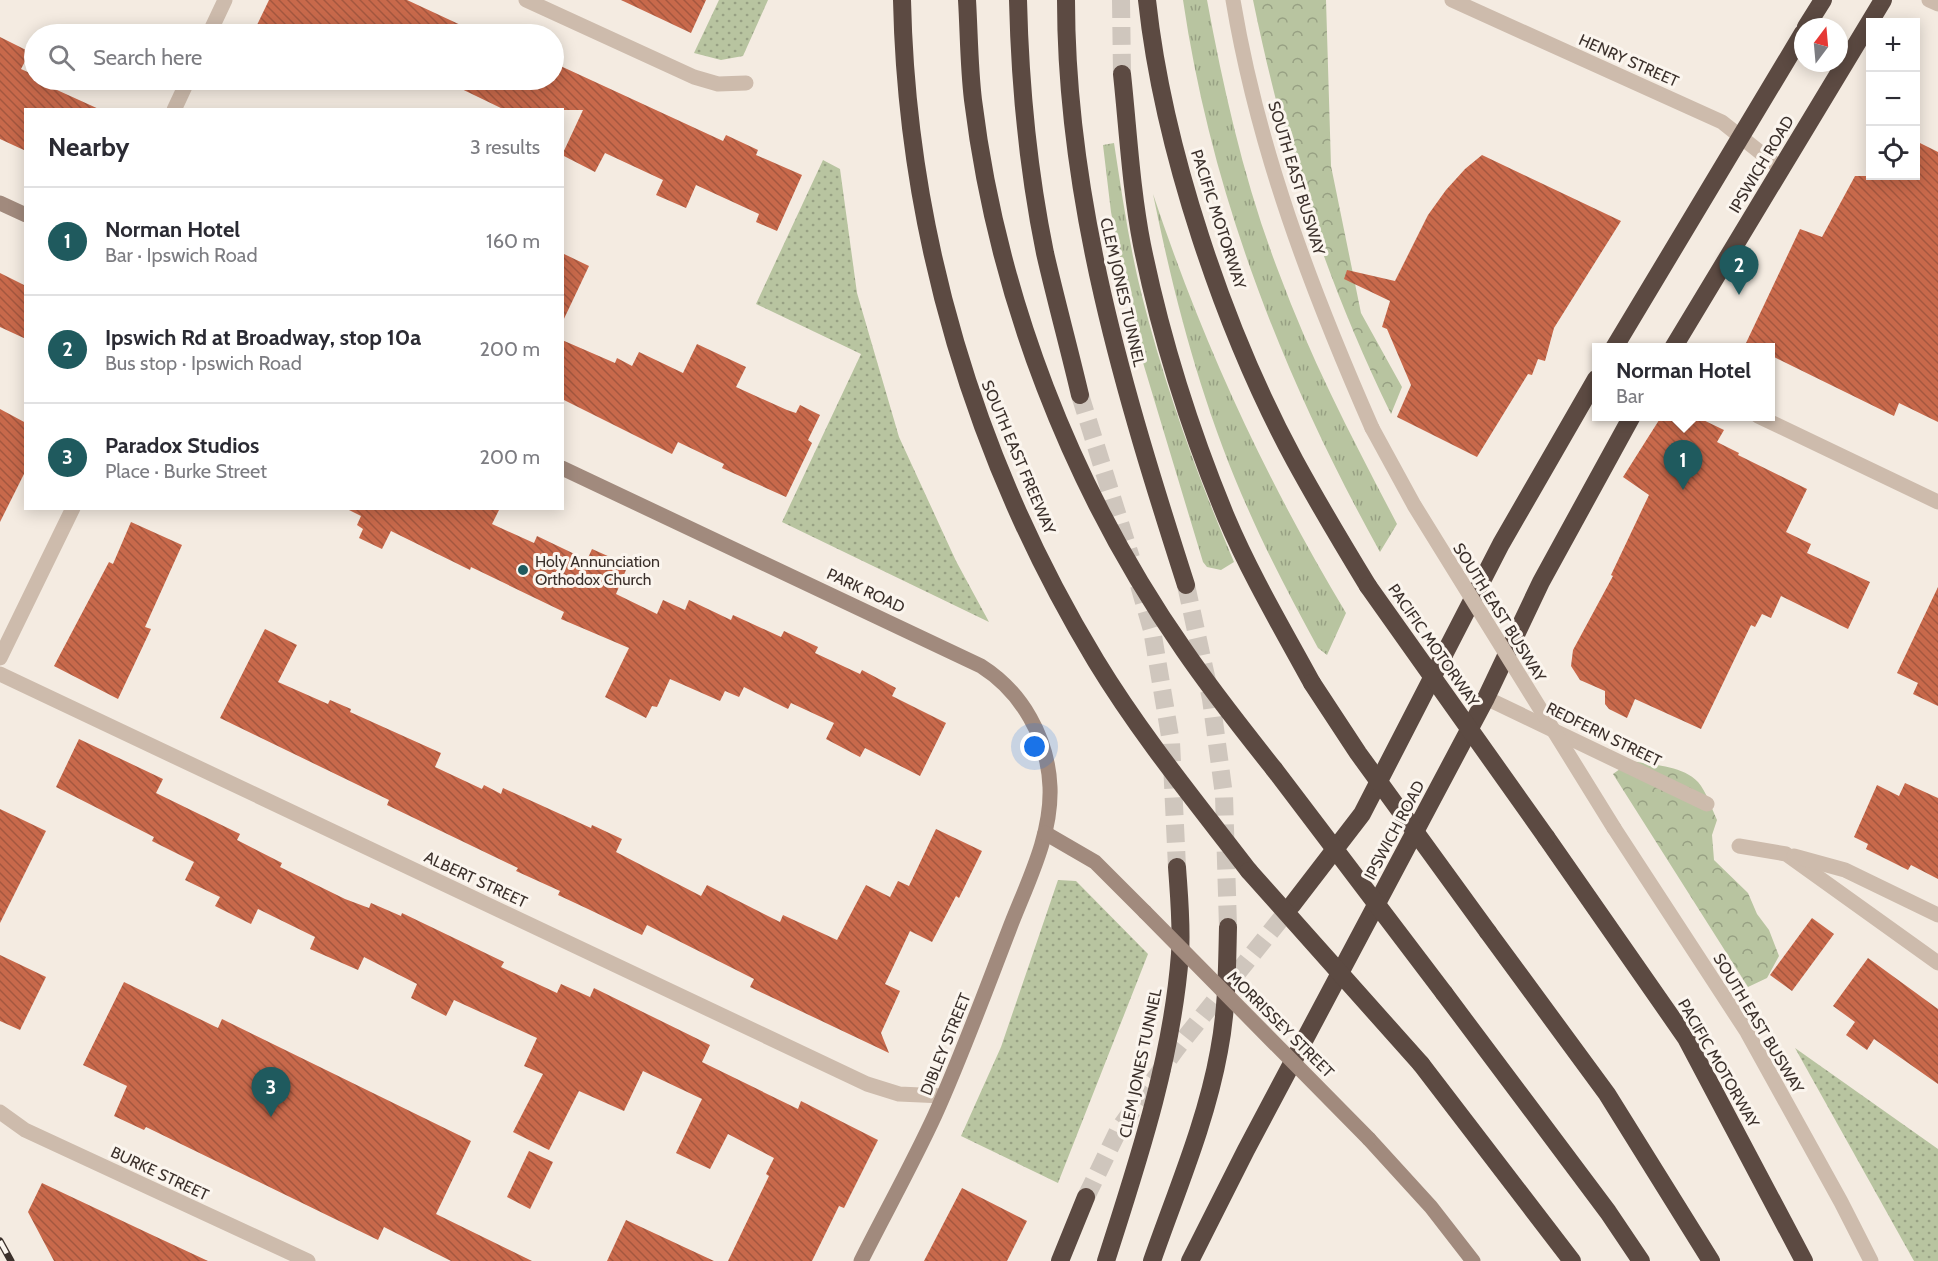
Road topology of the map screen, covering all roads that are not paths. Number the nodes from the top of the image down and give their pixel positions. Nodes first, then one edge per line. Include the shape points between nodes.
1 (225, 0) edge
2 (526, 0) edge
3 (902, 0) edge
4 (966, 0) edge
5 (1018, 0) edge
6 (1066, 0) edge
7 (1147, 0) edge
8 (1233, 0) edge
9 (1452, 0) edge
10 (1823, 0) edge
11 (1883, 0) edge
12 (1929, 0) edge
13 (1938, 4) edge
14 (1812, 18) edge
15 (214, 24) edge
16 (1794, 48) edge
17 (1122, 74) tunnel mouth
18 (746, 83) dead end
19 (183, 90) edge
20 (175, 108) edge
21 (1742, 136) junction
22 (1781, 170) junction
23 (0, 203) edge
24 (24, 214) edge
25 (1617, 343) edge
26 (1676, 343) edge
27 (1592, 386) edge
28 (1080, 395) tunnel mouth
29 (1630, 421) edge
30 (1766, 421) edge
31 (564, 469) edge
32 (1938, 502) edge
33 (72, 510) edge
34 (1186, 585) tunnel mouth
35 (0, 658) edge
36 (0, 674) edge
37 (1486, 698) junction
38 (1707, 804) dead end
39 (1045, 832) junction
40 (1739, 846) dead end
41 (1786, 854) junction
42 (1177, 867) tunnel mouth
43 (1292, 905) tunnel mouth
44 (1938, 915) edge
45 (1228, 927) tunnel mouth
46 (1938, 963) edge
47 (943, 1096) junction
48 (0, 1112) edge
49 (1086, 1197) tunnel mouth
50 (308, 1261) edge
51 (861, 1261) edge
52 (1060, 1261) edge
53 (1106, 1261) edge
54 (1152, 1261) edge
55 (1190, 1261) edge
56 (1473, 1261) edge
57 (1572, 1261) edge
58 (1641, 1261) edge
59 (1711, 1261) edge
60 (1804, 1261) edge
61 (1871, 1261) edge

1 - 15 street
2 - 18 street via 694,77 718,84
3 - 57 highway, SOUTH EAST FREEWAY, bridge via 907,100 917,178 958,360 1018,514 1097,662 1163,759 1249,871 1421,1064
4 - 58 highway, bridge via 973,99 1009,278 1040,374 1079,468 1123,552 1183,648
5 - 28 highway via 1030,158 1045,252
6 - 34 highway, CLEM JONES TUNNEL via 1074,133 1088,231 1129,402
7 - 60 highway, PACIFIC MOTORWAY, bridge via 1167,111 1195,218 1253,372 1294,459 1368,586 1686,1038
8 - 61 street, SOUTH EAST BUSWAY, bridge via 1256,111 1278,191 1310,280 1372,428 1437,544 1747,1032
9 - 21 street, HENRY STREET via 1705,114
10 - 14 highway
11 - 22 highway, IPSWICH ROAD
12 - 13 street
16 - 21 highway, IPSWICH ROAD
17 - 59 highway, bridge via 1142,243 1167,350 1227,519 1263,594 1312,682 1358,753 1606,1094
19 - 20 street
21 - 22 street, HENRY STREET
21 - 25 highway, IPSWICH ROAD
22 - 26 highway, IPSWICH ROAD
23 - 24 street
27 - 43 highway via 1501,544 1362,813
29 - 37 highway, IPSWICH ROAD via 1541,582
30 - 32 street
31 - 39 street, PARK ROAD via 964,656 996,675 1031,719 1043,748 1050,785
33 - 35 street
36 - 47 street, ALBERT STREET via 867,1084 899,1094
37 - 38 street, REDFERN STREET
37 - 55 highway, IPSWICH ROAD
39 - 47 street, DIBLEY STREET
39 - 56 street, MORRISSEY STREET, bridge via 1095,861 1146,912 1369,1138
40 - 41 street
41 - 44 street via 1845,870
41 - 46 street
42 - 53 highway, CLEM JONES TUNNEL via 1180,952 1166,1050 1142,1150
45 - 54 highway via 1219,1052 1204,1110
47 - 51 street, DIBLEY STREET
48 - 50 street, BURKE STREET via 25,1130
49 - 52 highway

